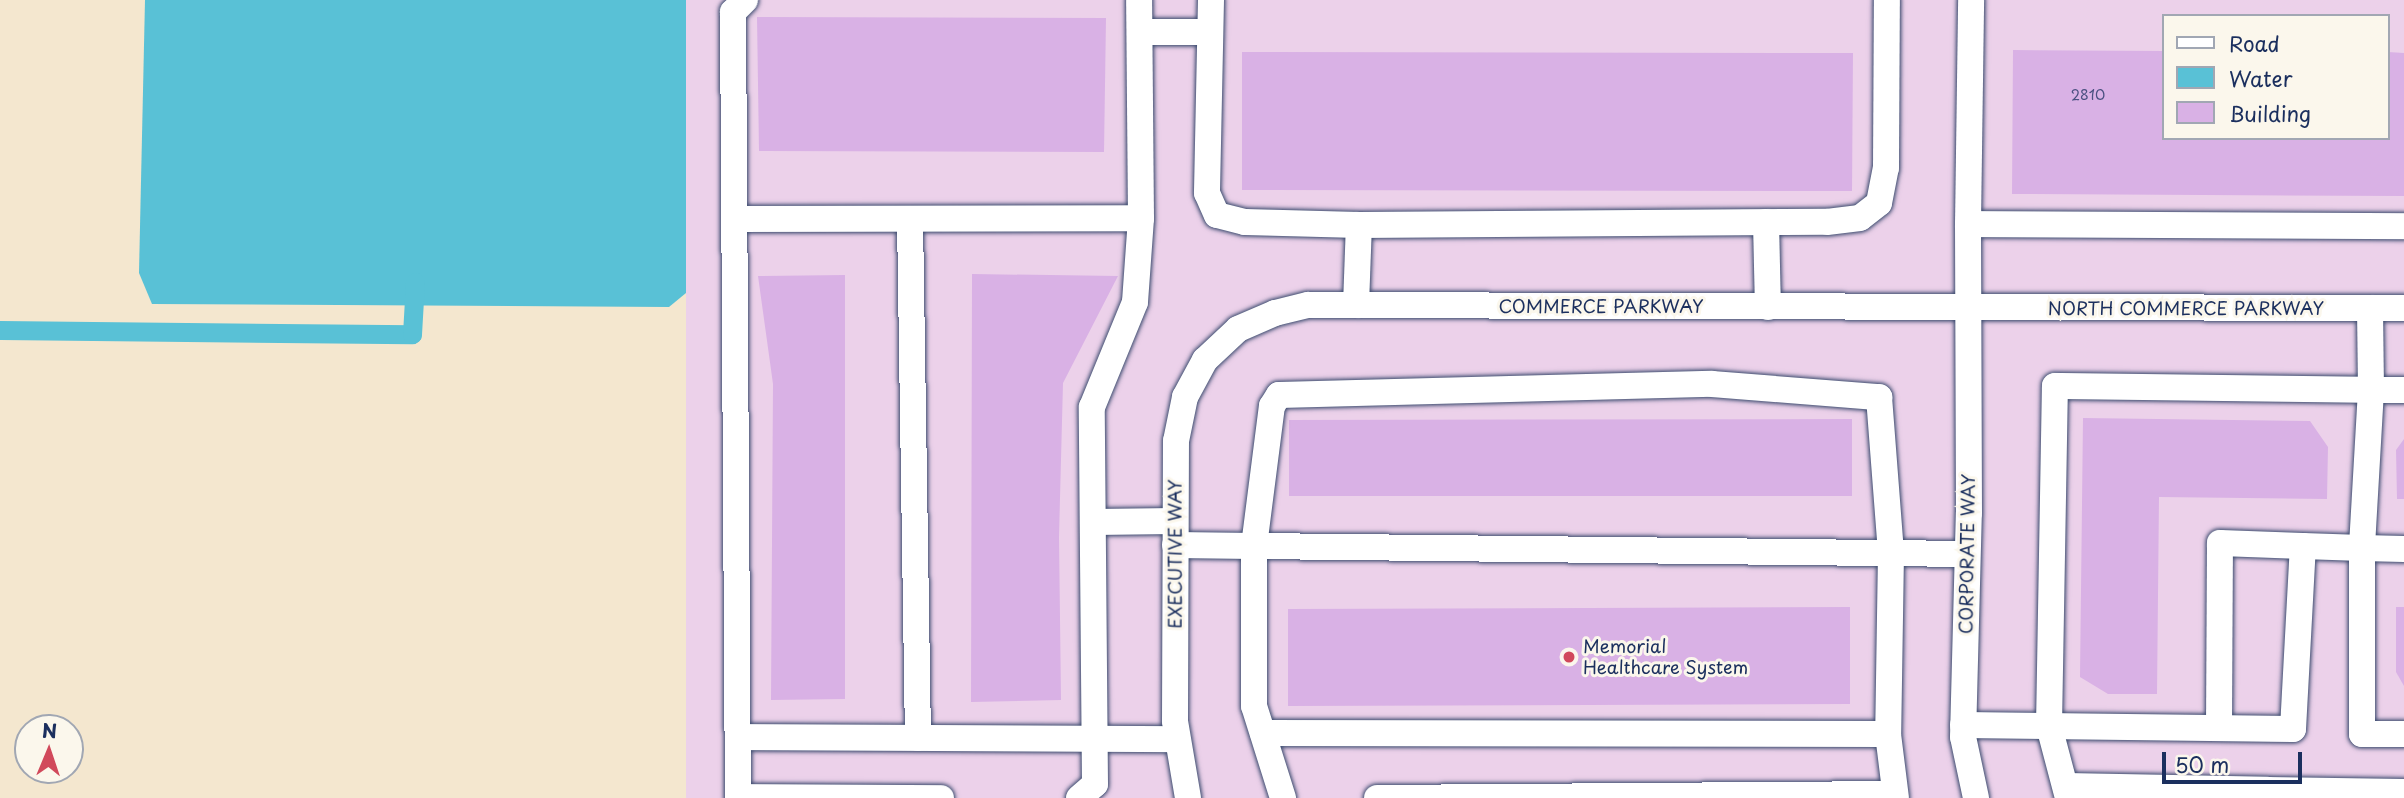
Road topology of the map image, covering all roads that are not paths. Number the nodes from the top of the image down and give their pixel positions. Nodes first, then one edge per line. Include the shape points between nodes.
1 (745, 0) edge
2 (1139, 0) edge
3 (1211, 0) edge
4 (1887, 0) edge
5 (1971, 0) edge
6 (1140, 32) junction
7 (1210, 32) junction
8 (1141, 218) junction
9 (734, 219) junction
10 (910, 219) junction
11 (1766, 222) junction
12 (1968, 224) junction
13 (1359, 225) junction
14 (2404, 226) edge
15 (1356, 305) junction
16 (1768, 307) junction
17 (1968, 308) junction
18 (2370, 308) junction
19 (2404, 308) edge
20 (1238, 329) joint
21 (2371, 390) junction
22 (2404, 390) edge
23 (1094, 522) junction
24 (1175, 533) junction
25 (1254, 546) junction
26 (2303, 546) junction
27 (2362, 548) junction
28 (2404, 549) edge
29 (1891, 553) junction
30 (1967, 554) junction
31 (1963, 725) junction
32 (2049, 726) junction
33 (2219, 728) junction
34 (1263, 733) junction
35 (1888, 734) junction
36 (2404, 734) edge
37 (738, 737) junction
38 (918, 738) junction
39 (1096, 739) junction
40 (1177, 740) junction
41 (2067, 792) edge
42 (2404, 792) edge
43 (1091, 793) edge
44 (2213, 794) edge
45 (2267, 794) edge
46 (1895, 796) edge
47 (738, 797) edge
48 (941, 798) edge
49 (1188, 798) edge
50 (1283, 798) edge
51 (1377, 798) edge
52 (1976, 798) edge

1 - 9 street via 733,12
2 - 6 street
3 - 7 street
4 - 11 street via 1886,168 1878,202 1860,218
5 - 12 street, CORPORATE WAY
6 - 7 street
6 - 8 street
7 - 13 street via 1207,193 1217,215 1245,222
8 - 10 street
8 - 23 street via 1135,302 1092,407
9 - 10 street
9 - 37 street
10 - 38 street
11 - 13 street
11 - 16 street
12 - 14 street
12 - 17 street, CORPORATE WAY
13 - 15 street
15 - 16 street, COMMERCE PARKWAY
15 - 20 street, COMMERCE PARKWAY via 1308,305
16 - 17 street, COMMERCE PARKWAY
17 - 18 street, NORTH COMMERCE PARKWAY
17 - 30 street, CORPORATE WAY
18 - 19 street, NORTH COMMERCE PARKWAY
18 - 21 street
20 - 24 street, EXECUTIVE WAY via 1205,360 1185,397 1176,441
21 - 22 street
21 - 27 street
21 - 32 street via 2055,386
23 - 24 street
23 - 39 street
24 - 25 street
24 - 40 street, EXECUTIVE WAY
25 - 29 street
25 - 29 street via 1272,406 1279,395 1712,384 1879,397
25 - 34 street via 1254,706
26 - 27 street
26 - 33 street via 2292,729
26 - 33 street via 2220,542
27 - 28 street
27 - 36 street via 2362,734
29 - 30 street
29 - 35 street
30 - 31 street, CORPORATE WAY
31 - 32 street
31 - 52 street, CORPORATE WAY
32 - 33 street
32 - 41 street
34 - 35 street
34 - 50 street
35 - 46 street
37 - 38 street
37 - 47 street
38 - 39 street
39 - 40 street
39 - 43 street
40 - 49 street, EXECUTIVE WAY
41 - 44 street
42 - 45 street
44 - 45 street
46 - 51 street
47 - 48 street

